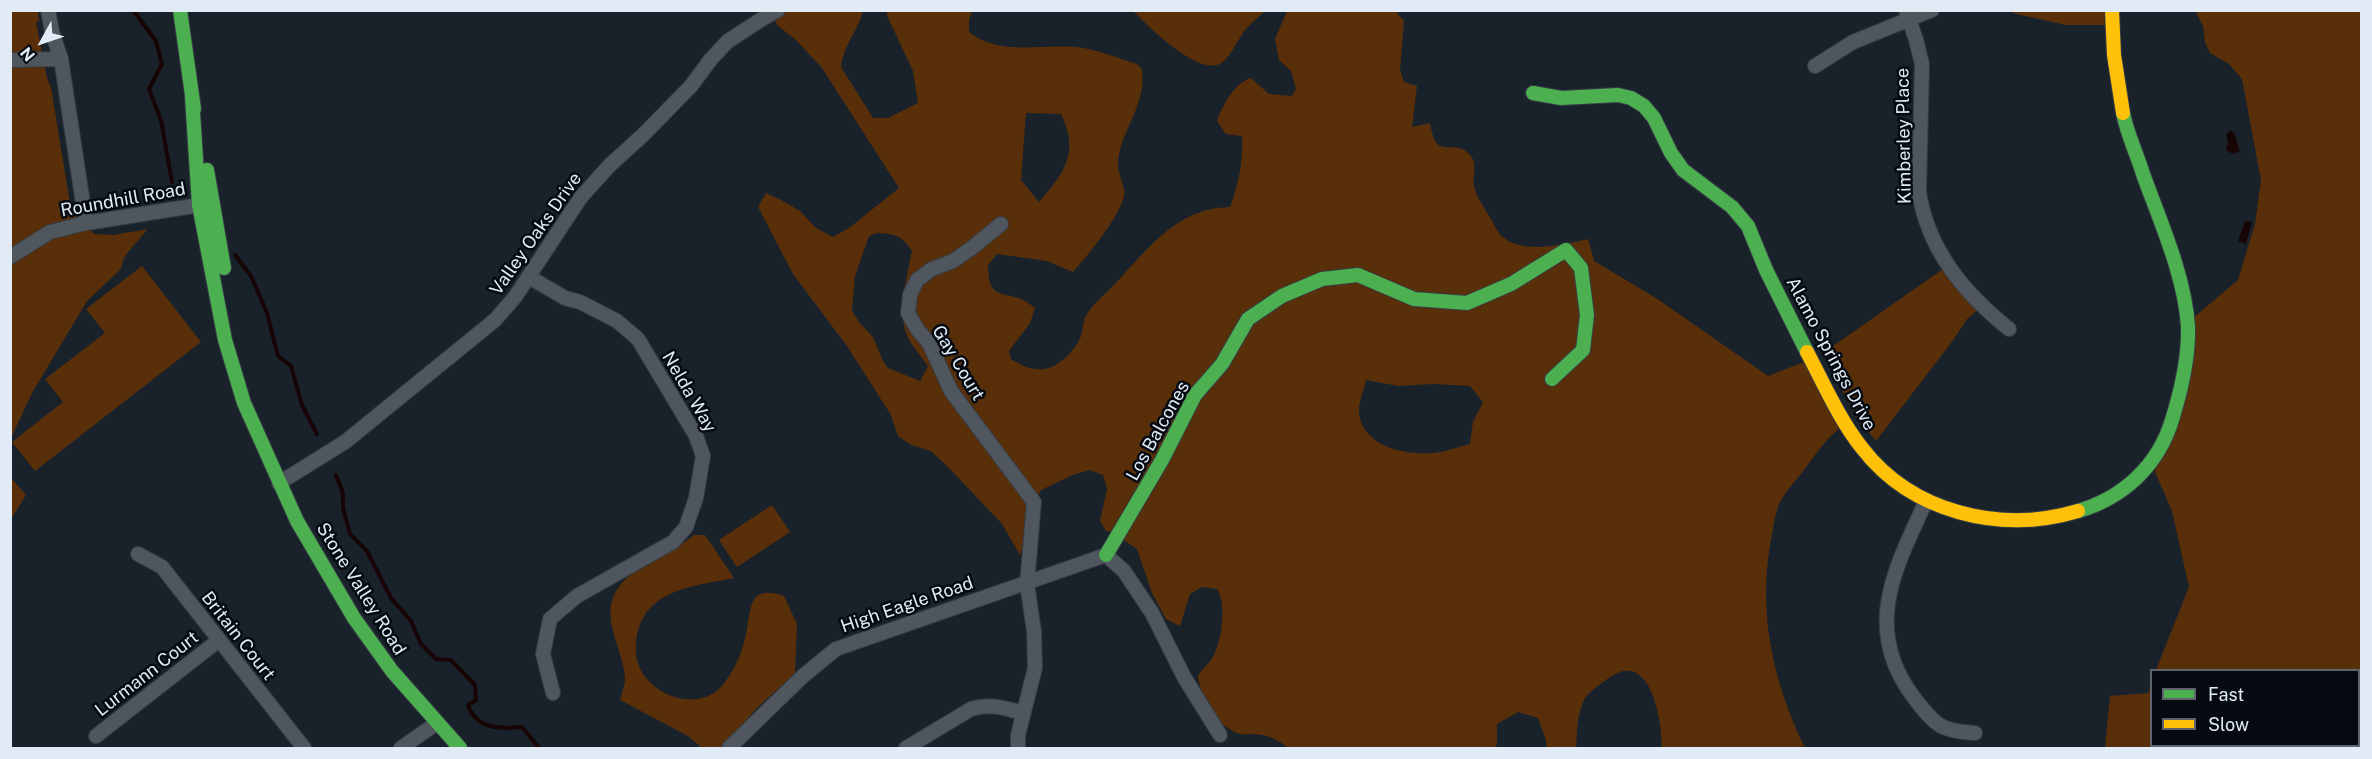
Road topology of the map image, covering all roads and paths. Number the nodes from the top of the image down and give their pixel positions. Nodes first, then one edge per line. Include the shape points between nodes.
1 (48, 10) edge
2 (180, 10) edge
3 (778, 10) edge
4 (1932, 10) edge
5 (2112, 10) edge
6 (1908, 16) edge
7 (61, 59) junction
8 (10, 60) edge
9 (1815, 66) dead end
10 (1533, 93) dead end
11 (192, 97) junction
12 (214, 203) junction
13 (199, 206) junction
14 (86, 223) junction
15 (1001, 224) dead end
16 (10, 257) edge
17 (529, 277) junction
18 (2009, 329) dead end
19 (1552, 379) dead end
20 (257, 432) junction
21 (279, 483) junction
22 (1926, 501) junction
23 (138, 554) dead end
24 (1106, 555) junction
25 (1027, 584) junction
26 (219, 640) junction
27 (553, 693) dead end
28 (1023, 713) junction
29 (437, 723) junction
30 (1975, 733) dead end
31 (1220, 735) dead end
32 (96, 736) dead end
33 (304, 748) edge
34 (401, 748) edge
35 (460, 748) edge
36 (729, 748) edge
37 (906, 748) edge
38 (1018, 748) edge

1 - 7 street
2 - 11 street, Stone Valley Road
3 - 17 street, Valley Oaks Drive via 728,41 691,86 581,196
4 - 6 street
5 - 22 street, Alamo Springs Drive via 2124,118 2187,311 2188,343 2167,439 2128,487 2104,502 2068,515 2000,522 1957,513
6 - 9 street via 1853,42
6 - 18 street, Kimberley Place via 1922,64 1922,209 1934,243 1957,278
7 - 8 street
7 - 14 street
10 - 22 street, Alamo Springs Drive via 1556,99 1614,93 1646,108 1657,121 1677,162 1744,221 1810,356 1863,449 1890,477
11 - 12 street, Stone Valley Road
11 - 13 street, Stone Valley Road
12 - 13 street, Roundhill Road
12 - 20 street, Stone Valley Road via 236,340
13 - 14 street, Roundhill Road
13 - 20 street, Stone Valley Road via 225,340 244,404
14 - 16 street, Roundhill Road via 50,232
15 - 25 street, Gay Court via 963,254 917,280 908,313 929,343 951,391 1034,502
17 - 21 street, Valley Oaks Drive via 495,320 454,354 345,442
17 - 27 street, Nelda Way via 617,321 638,339 696,436 703,456 686,528 673,542 577,596 550,619 543,654
19 - 24 street, Los Balcones via 1583,350 1586,327 1581,268 1566,250 1511,284 1467,303 1414,300 1358,275 1322,279 1282,296 1248,319 1222,364 1195,395
20 - 21 street, Stone Valley Road
21 - 29 street, Stone Valley Road via 354,618 392,671
22 - 30 street via 1891,581 1888,638 1899,675 1919,704 1949,731
23 - 26 street, Britain Court via 162,567
24 - 25 street, High Eagle Road
24 - 31 street via 1124,571 1152,614
25 - 28 street, Gay Court via 1035,668
25 - 36 street, High Eagle Road via 836,649
26 - 32 street, Lurmann Court
26 - 33 street, Britain Court
28 - 37 street via 995,705 981,706
28 - 38 street, Gay Court
29 - 34 street
29 - 35 street, Stone Valley Road

